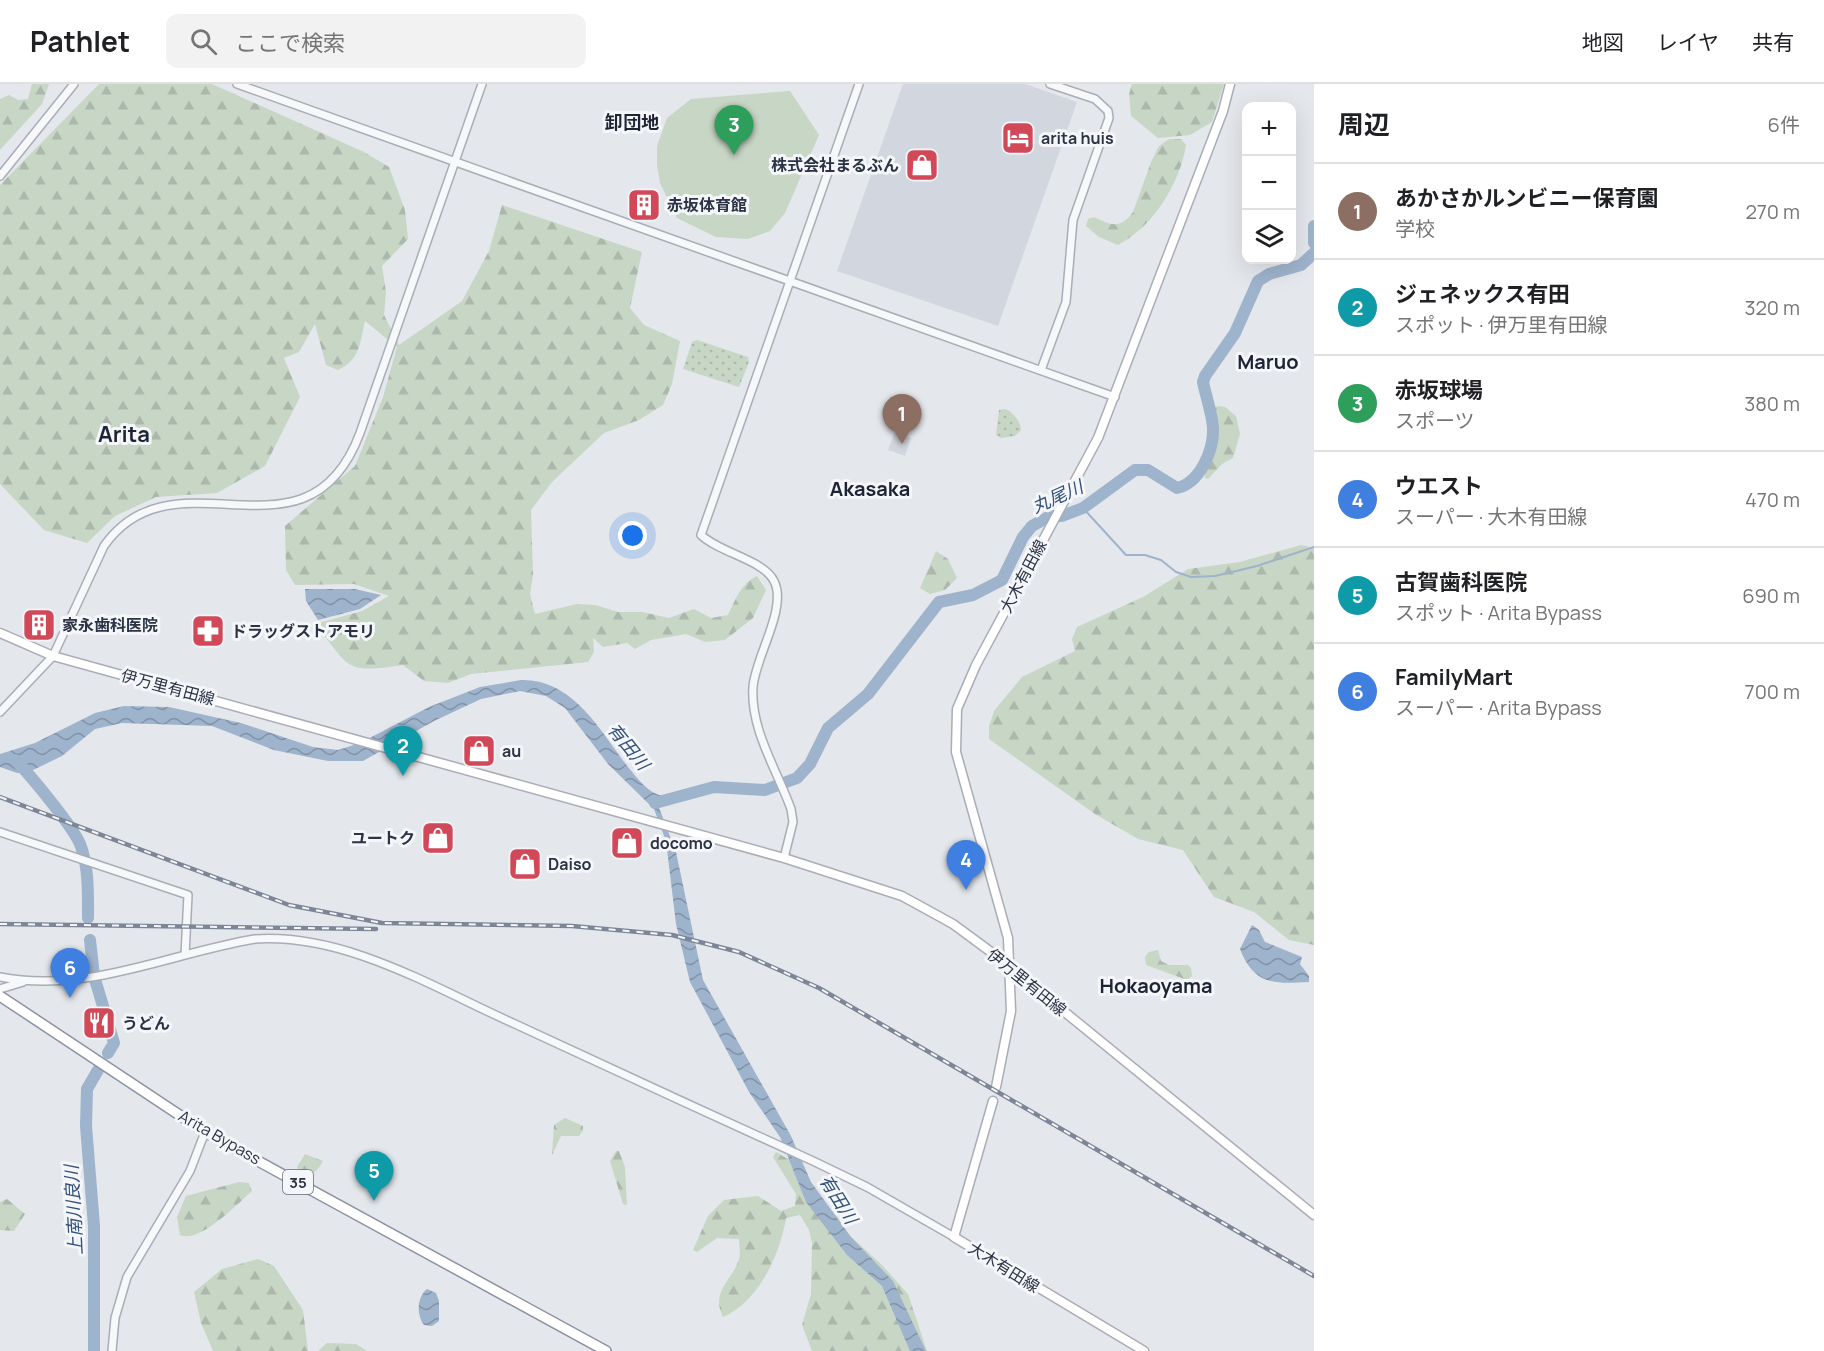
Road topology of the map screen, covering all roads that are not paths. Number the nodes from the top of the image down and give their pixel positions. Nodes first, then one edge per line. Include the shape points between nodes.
1 (74, 84) edge
2 (237, 84) edge
3 (482, 84) edge
4 (859, 84) edge
5 (1050, 84) edge
6 (1230, 84) edge
7 (454, 163) junction
8 (0, 176) edge
9 (790, 282) junction
10 (1041, 370) junction
11 (1115, 397) junction
12 (0, 633) edge
13 (53, 656) junction
14 (0, 712) edge
15 (0, 832) edge
16 (784, 858) junction
17 (185, 955) junction
18 (1009, 967) junction
19 (0, 977) edge
20 (24, 981) junction
21 (0, 989) edge
22 (0, 996) edge
23 (996, 1087) dead end
24 (993, 1101) dead end
25 (205, 1132) junction
26 (1314, 1215) edge
27 (954, 1237) junction
28 (112, 1351) edge
29 (606, 1351) edge
30 (1144, 1351) edge

1 - 8 street
2 - 7 street
3 - 7 street
4 - 9 street
5 - 10 street via 1095,99 1108,111 1109,118 1073,220 1066,302
6 - 11 main road, 大木有田線
7 - 9 street
7 - 13 street via 360,433 341,472 321,490 289,503 165,504 129,518 104,546
9 - 10 street
9 - 16 street via 701,535 713,545 765,569 778,590 755,678 753,701 755,718 793,822
10 - 11 street
11 - 18 main road, 大木有田線 via 1098,438 975,665 957,709 956,752 1002,913
12 - 13 main road, 伊万里有田線
13 - 14 street
13 - 16 main road, 伊万里有田線
15 - 17 street via 188,895
16 - 18 main road, 伊万里有田線 via 902,896 953,924
17 - 20 street via 86,980
17 - 27 street via 255,939 281,937 326,943 424,983 813,1161
18 - 23 main road, 大木有田線 via 1011,1011
18 - 26 main road, 伊万里有田線
19 - 20 street
20 - 21 street
22 - 25 highway, Arita Bypass / 35
24 - 27 main road, 大木有田線
25 - 28 street via 190,1171 127,1277 118,1304
25 - 29 highway, Arita Bypass / 35
27 - 30 main road, 大木有田線

